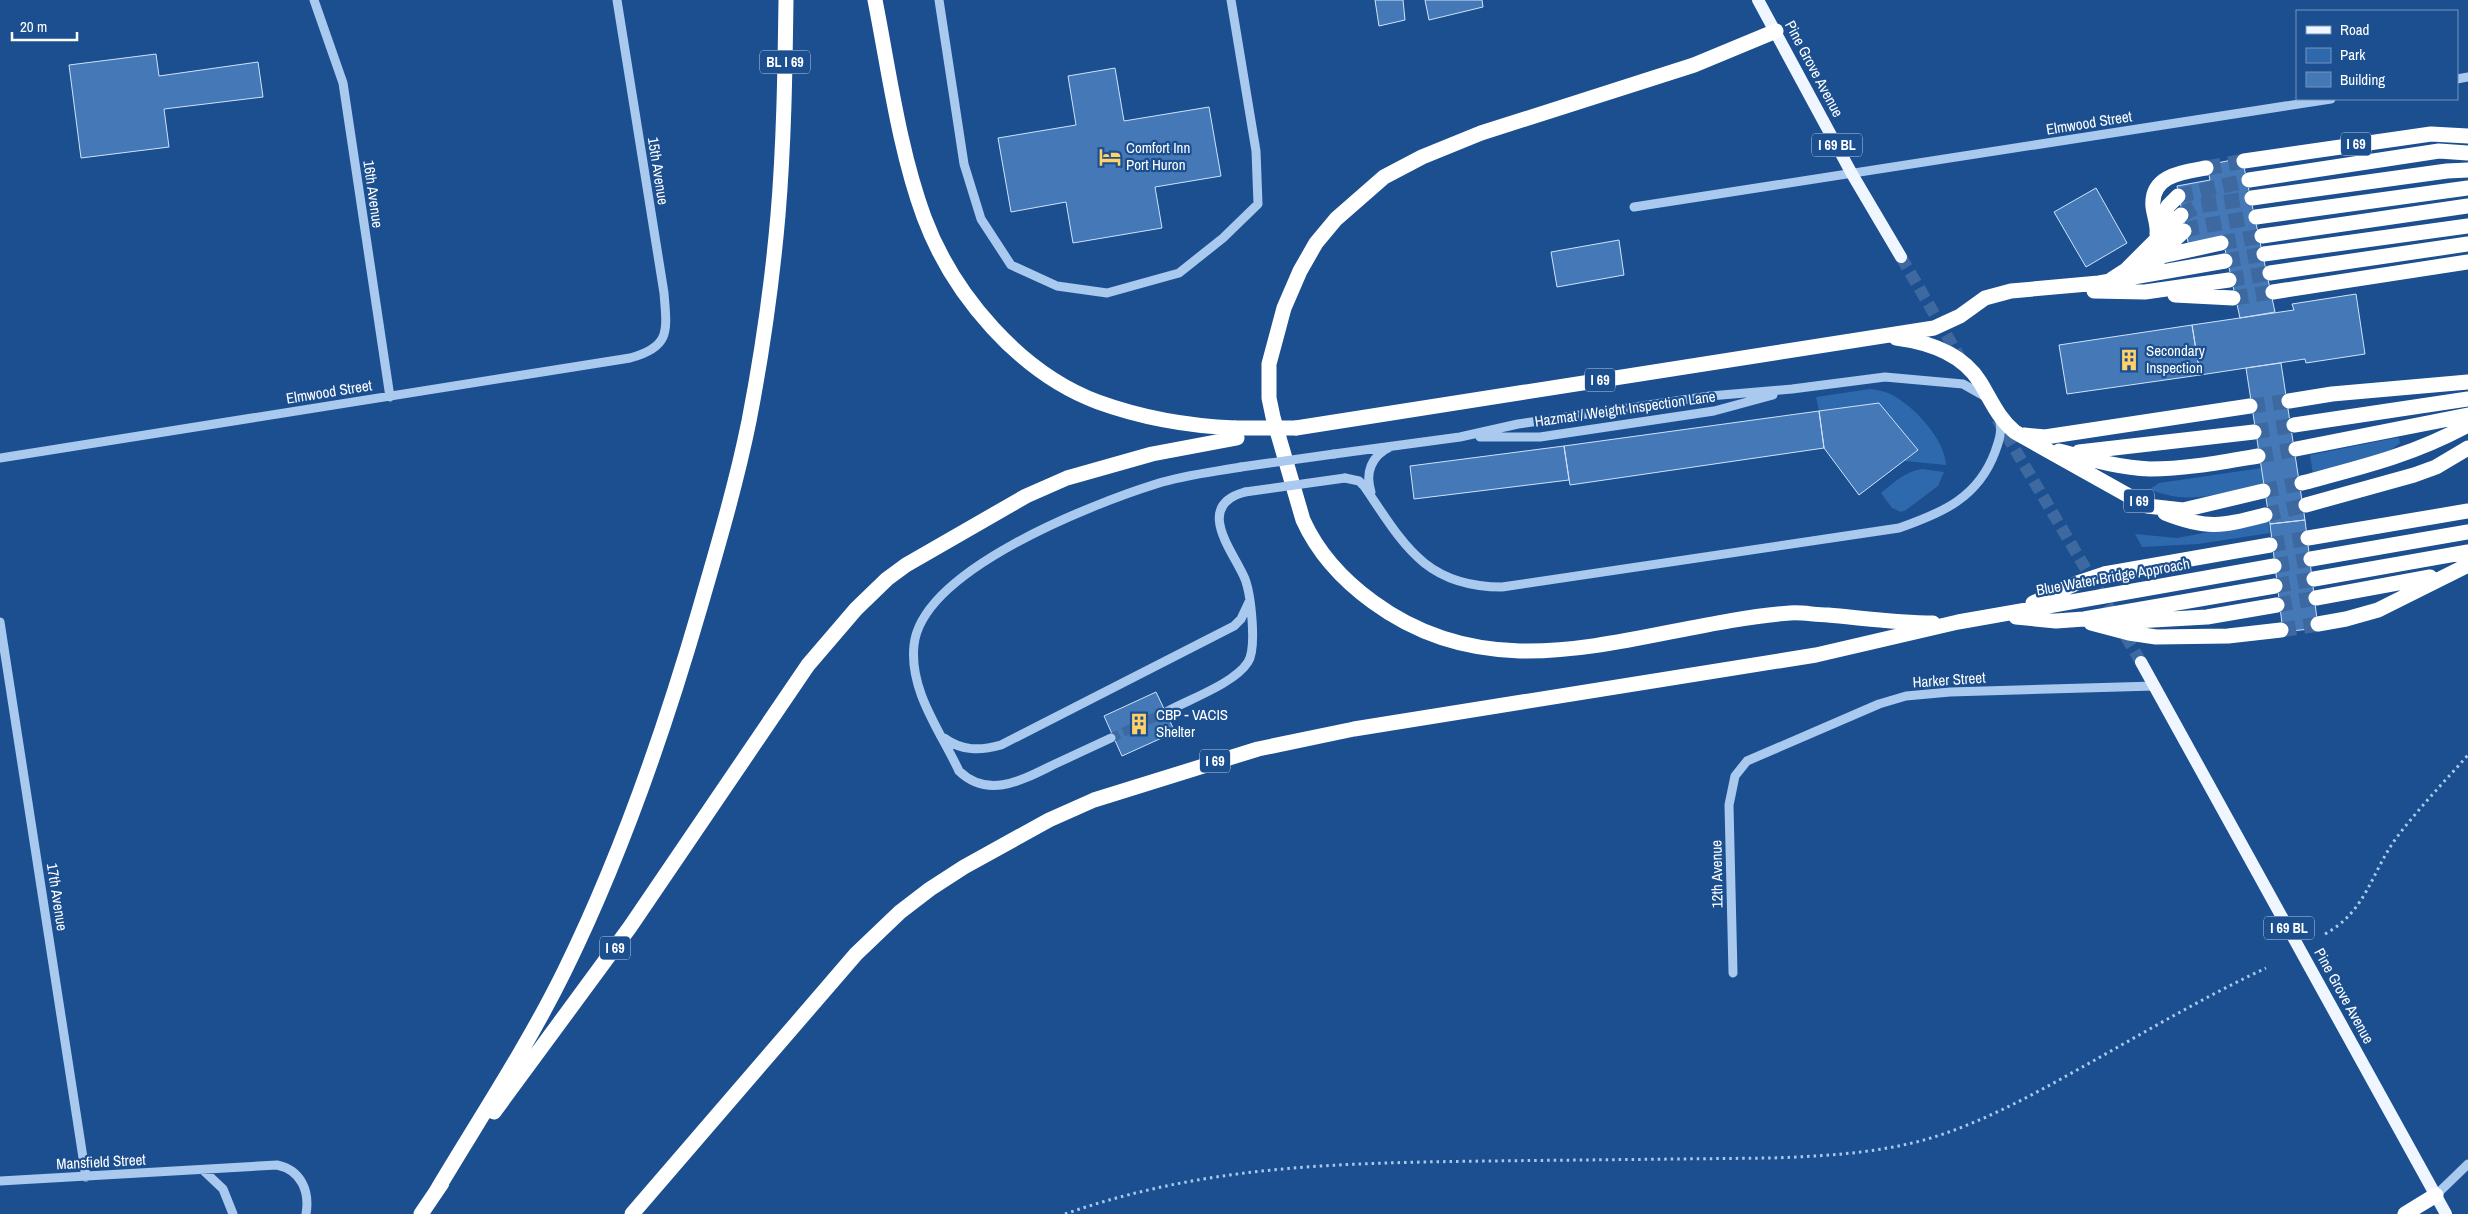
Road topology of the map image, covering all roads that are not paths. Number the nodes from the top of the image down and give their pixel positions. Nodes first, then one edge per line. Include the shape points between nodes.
1 (314, 0) edge
2 (617, 0) edge
3 (786, 0) edge
4 (875, 0) edge
5 (939, 0) edge
6 (1231, 0) edge
7 (1758, 0) edge
8 (1776, 31) junction
9 (2325, 100) edge
10 (2468, 136) edge
11 (2468, 152) edge
12 (2244, 161) tunnel mouth
13 (2206, 168) tunnel mouth
14 (2468, 170) edge
15 (1852, 174) junction
16 (2249, 180) tunnel mouth
17 (2468, 188) edge
18 (2178, 196) tunnel mouth
19 (2252, 198) tunnel mouth
20 (2468, 206) edge
21 (1634, 207) dead end
22 (2181, 215) tunnel mouth
23 (2256, 217) tunnel mouth
24 (2468, 226) edge
25 (2184, 231) tunnel mouth
26 (2157, 234) junction
27 (2262, 236) tunnel mouth
28 (2221, 243) tunnel mouth
29 (2468, 244) edge
30 (2264, 254) tunnel mouth
31 (2149, 255) junction
32 (1901, 257) tunnel mouth
33 (2226, 261) tunnel mouth
34 (2468, 262) edge
35 (2270, 273) tunnel mouth
36 (2230, 280) tunnel mouth
37 (2099, 283) junction
38 (2127, 286) junction
39 (2056, 288) junction
40 (2273, 292) tunnel mouth
41 (2233, 298) tunnel mouth
42 (1874, 336) junction
43 (659, 346) joint
44 (2468, 382) edge
45 (1792, 389) junction
46 (390, 396) junction
47 (2468, 399) edge
48 (2289, 400) tunnel mouth
49 (1991, 401) junction
50 (2250, 406) tunnel mouth
51 (2468, 415) edge
52 (1999, 416) junction
53 (2294, 425) tunnel mouth
54 (2468, 425) edge
55 (2254, 432) tunnel mouth
56 (1236, 433) junction
57 (2021, 436) junction
58 (1460, 437) junction
59 (1394, 444) junction
60 (2468, 448) edge
61 (2296, 449) tunnel mouth
62 (2058, 451) junction
63 (2258, 456) tunnel mouth
64 (0, 458) edge
65 (2302, 483) tunnel mouth
66 (2262, 491) tunnel mouth
67 (1374, 499) junction
68 (2306, 505) tunnel mouth
69 (2147, 506) junction
70 (2468, 511) edge
71 (2266, 515) tunnel mouth
72 (2468, 532) edge
73 (2308, 538) tunnel mouth
74 (2270, 545) tunnel mouth
75 (2468, 552) edge
76 (2311, 559) tunnel mouth
77 (2468, 565) edge
78 (2274, 566) tunnel mouth
79 (2314, 579) tunnel mouth
80 (2275, 586) tunnel mouth
81 (2316, 598) tunnel mouth
82 (1249, 602) junction
83 (2277, 605) tunnel mouth
84 (2014, 612) junction
85 (1995, 616) junction
86 (2056, 620) junction
87 (0, 622) edge
88 (1958, 622) junction
89 (2091, 623) junction
90 (2318, 624) tunnel mouth
91 (2281, 630) tunnel mouth
92 (2141, 662) tunnel mouth
93 (2154, 686) junction
94 (1168, 711) tunnel mouth
95 (944, 738) junction
96 (1111, 738) tunnel mouth
97 (1735, 776) joint
98 (1732, 973) dead end
99 (2468, 1164) edge
100 (204, 1171) junction
101 (86, 1177) junction
102 (0, 1181) edge
103 (436, 1190) junction
104 (2436, 1196) junction
105 (233, 1214) edge
106 (306, 1214) edge
107 (420, 1214) edge
108 (632, 1214) edge
109 (2405, 1214) edge
110 (2446, 1214) edge

1 - 46 street, 16th Avenue via 343,84
2 - 43 street, 15th Avenue via 664,293 666,330
3 - 103 highway, BL I 69 via 784,124 767,309 748,423 715,554 669,710 635,810 564,973
4 - 56 highway via 909,171 922,210 952,273 981,313 1038,368 1097,402 1151,418
5 - 6 street via 964,164 981,219 1011,265 1057,286 1107,293 1179,273 1223,238 1258,204 1256,151
7 - 8 main road, Pine Grove Avenue / I 69 BL
8 - 15 main road, Pine Grove Avenue / I 69 BL
8 - 88 highway via 1694,65 1481,133 1422,157 1384,176 1336,219 1316,243 1300,271 1284,308 1269,364 1269,398 1273,417 1303,520 1320,550 1347,581 1387,612 1432,634 1505,652 1560,650 1792,613 1928,623
9 - 15 street, Elmwood Street
10 - 12 highway, I 69 via 2431,134
11 - 16 highway, I 69 via 2439,151
13 - 26 highway via 2174,174 2157,187 2152,199
14 - 19 highway
15 - 21 street, Elmwood Street
15 - 32 main road, Pine Grove Avenue / I 69 BL
17 - 23 highway
18 - 26 highway, I 69 via 2168,206
20 - 27 highway
22 - 31 highway, I 69
24 - 30 highway
25 - 31 highway, I 69
26 - 31 highway, I 69
28 - 31 highway, I 69 via 2162,256
29 - 35 highway
31 - 37 highway, I 69
31 - 38 highway, I 69 via 2140,273
33 - 38 highway, I 69
34 - 40 highway
36 - 38 highway, I 69
37 - 38 highway, I 69
37 - 39 highway, I 69
38 - 39 highway, I 69
38 - 41 highway, I 69
39 - 42 highway, I 69 via 2004,293 1977,303 1947,324
42 - 49 highway, I 69 via 1911,340 1946,352 1970,369
42 - 56 highway, I 69, bridge via 1326,424
43 - 46 street, Elmwood Street via 649,353 630,358
44 - 48 highway
45 - 49 street via 1867,378 1903,377 1963,384
45 - 58 street via 1710,396 1518,424
45 - 58 street, Hazmat / Weight Inspection Lane via 1714,411 1540,437
46 - 64 street, Elmwood Street
47 - 53 highway
49 - 52 highway, I 69
50 - 57 highway via 2045,437
51 - 61 highway
52 - 57 highway, I 69
52 - 67 street via 1999,440 1989,466 1974,489 1966,497 1928,518 1899,528 1502,587 1464,582 1426,565 1403,542
54 - 65 highway via 2435,444 2403,456
55 - 62 highway, I 69 via 2096,451
56 - 103 highway, I 69 via 1067,478 1026,496 887,579 838,627 783,698 630,927
57 - 62 highway, I 69
57 - 69 highway, I 69
58 - 59 street
59 - 67 street via 1374,458 1370,467 1369,486
59 - 95 street, bridge via 1241,466 1158,483 1078,511 1000,552 939,596 926,612 914,643 913,662 920,694
60 - 68 highway via 2436,467
62 - 63 highway, I 69 via 2111,464 2151,469
66 - 69 highway, I 69 via 2183,510
67 - 82 street, bridge via 1359,481 1345,478 1245,492 1229,500 1219,517 1219,527 1244,578
69 - 71 highway, I 69 via 2188,522 2210,526
70 - 73 highway
72 - 76 highway
74 - 84 highway via 2092,577
75 - 79 highway
77 - 81 highway via 2411,581
77 - 90 highway via 2378,610
78 - 84 highway, Blue Water Bridge Approach / I 69
80 - 86 highway via 2084,620
82 - 94 street via 1252,649 1242,670
82 - 95 street via 1241,620 1234,626 1001,745 987,749 959,748
83 - 89 highway via 2207,617
84 - 85 highway, Blue Water Bridge Approach / I 69
85 - 86 highway
85 - 88 highway, Blue Water Bridge Approach / I 69
86 - 89 highway
87 - 101 street, 17th Avenue
88 - 108 highway, I 69 via 1816,655 1267,747 1094,800 964,867 900,912 856,954
89 - 91 highway via 2156,637 2228,636
92 - 93 main road, Pine Grove Avenue / I 69 BL
93 - 97 street, Harker Street via 1906,696 1879,704 1757,756 1747,761
93 - 104 main road, Pine Grove Avenue / I 69 BL
95 - 96 street via 959,771 974,782 999,786 1018,781
97 - 98 street, 12th Avenue via 1729,805
99 - 104 street
100 - 101 street, Mansfield Street
100 - 105 street via 223,1189
100 - 106 street, Mansfield Street via 267,1165 287,1167 295,1172 304,1188
101 - 102 street, Mansfield Street
103 - 107 highway, I 69
104 - 109 highway
104 - 110 main road, Pine Grove Avenue / I 69 BL

